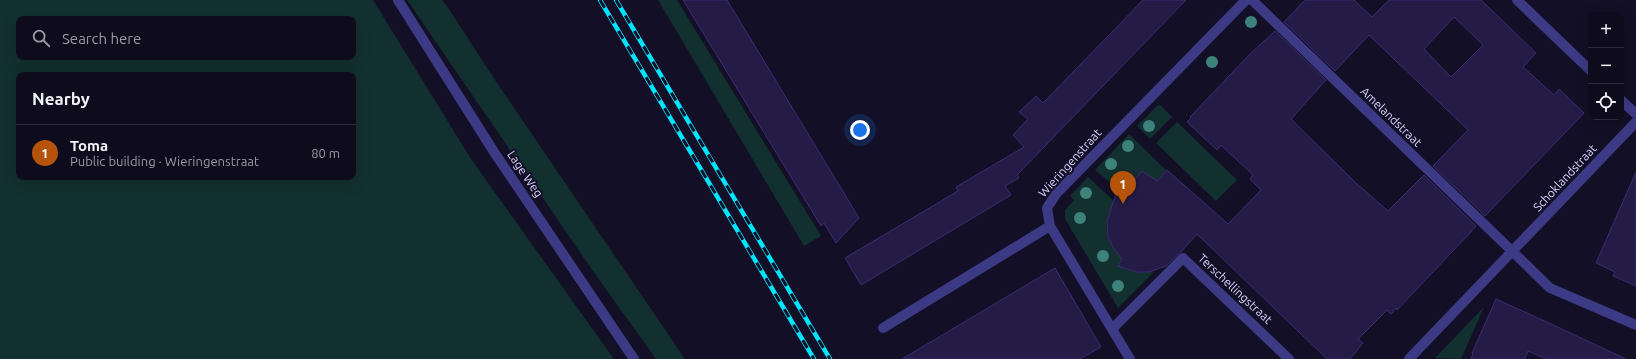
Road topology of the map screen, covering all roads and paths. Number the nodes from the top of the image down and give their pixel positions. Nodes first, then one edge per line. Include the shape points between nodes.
1 (398, 0) edge
2 (1246, 0) edge
3 (1252, 0) edge
4 (1517, 0) edge
5 (1588, 68) edge
6 (1624, 103) edge
7 (1636, 114) edge
8 (1636, 122) edge
9 (1050, 226) junction
10 (1513, 252) junction
11 (1636, 325) edge
12 (883, 328) dead end
13 (1112, 330) junction
14 (634, 359) edge
15 (1130, 359) edge
16 (1289, 359) edge
17 (1409, 359) edge

1 - 14 street, Lage Weg via 494,152
2 - 9 street, Wieringenstraat via 1056,194 1046,208
3 - 10 street, Amelandstraat
4 - 5 street
6 - 7 street
8 - 10 street, Schoklandstraat
9 - 12 street
9 - 13 street
10 - 11 street via 1550,288
10 - 17 street, Schoklandstraat
13 - 15 street
13 - 16 street, Terschellingstraat via 1183,258

